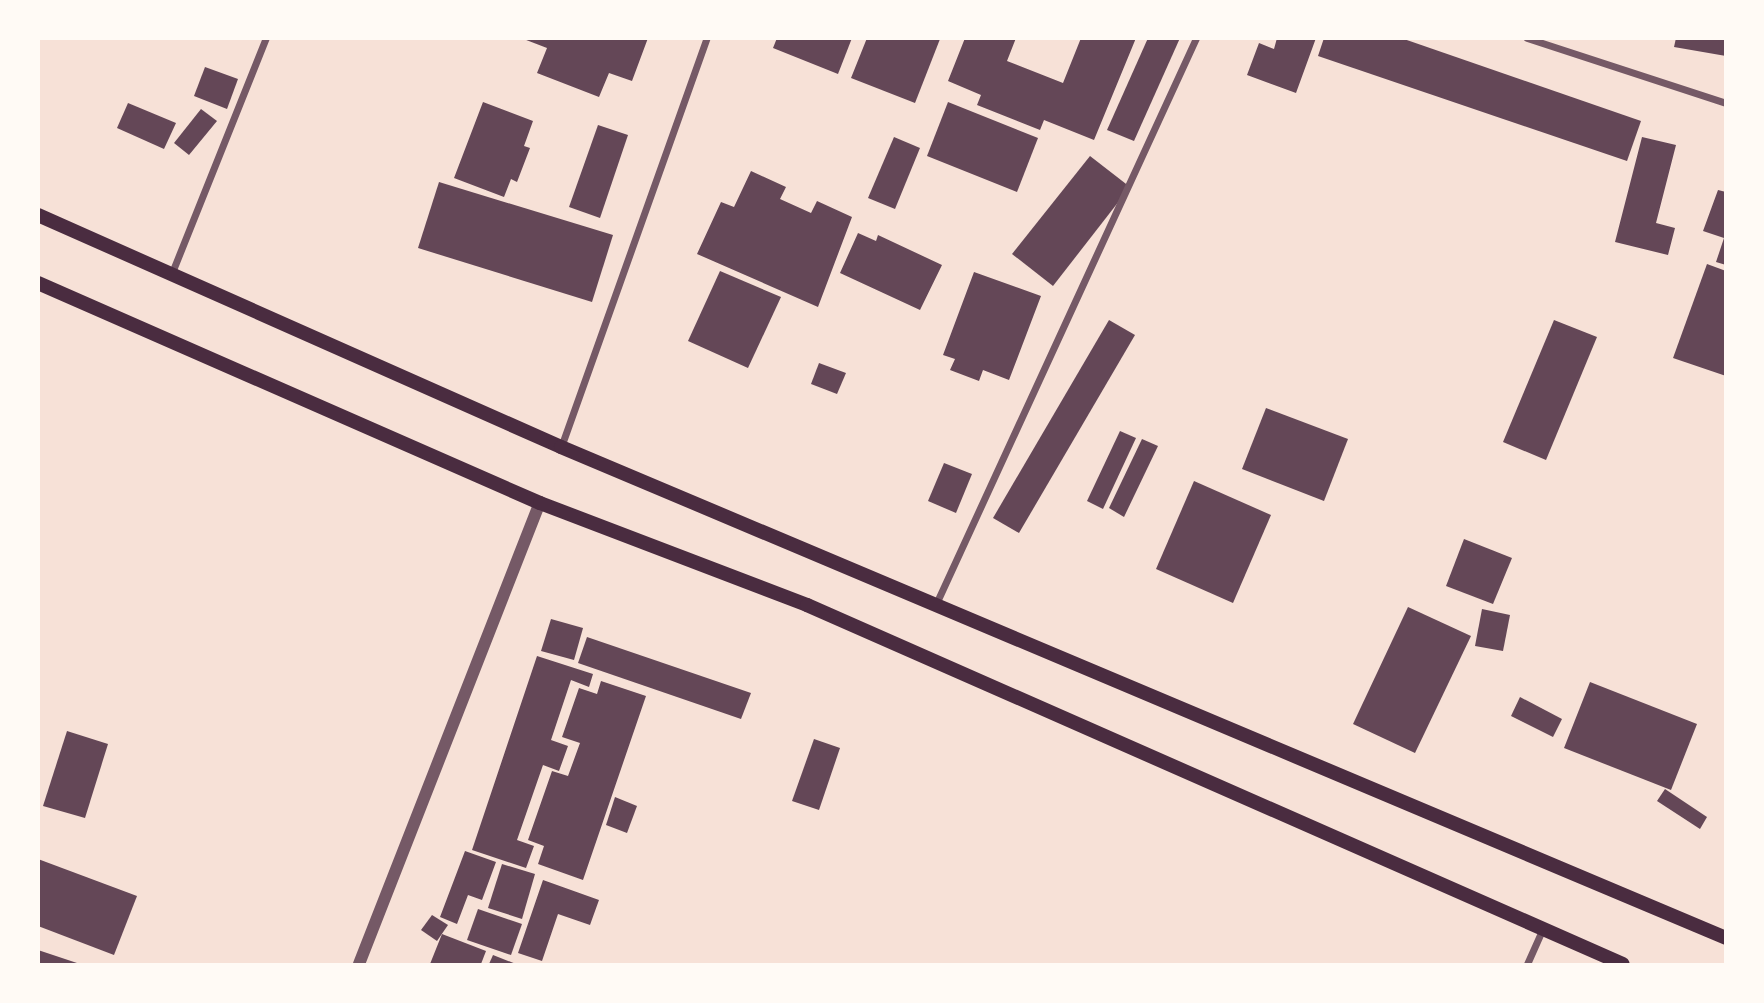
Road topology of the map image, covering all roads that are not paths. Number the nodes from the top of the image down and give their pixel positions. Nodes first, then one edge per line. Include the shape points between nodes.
1 (267, 38) edge
2 (707, 38) edge
3 (1196, 38) edge
4 (1527, 38) edge
5 (1726, 103) edge
6 (38, 215) edge
7 (170, 275) junction
8 (38, 283) edge
9 (561, 447) junction
10 (540, 503) junction
11 (934, 606) junction
12 (1542, 931) junction
13 (1726, 938) edge
14 (359, 964) edge
15 (1527, 964) edge
16 (1623, 964) edge

1 - 7 street
2 - 9 street
3 - 11 street
4 - 5 street
6 - 7 main road
7 - 9 main road
8 - 10 main road
9 - 11 main road
10 - 12 main road via 807,606
10 - 14 street
11 - 13 main road
12 - 15 street
12 - 16 main road

